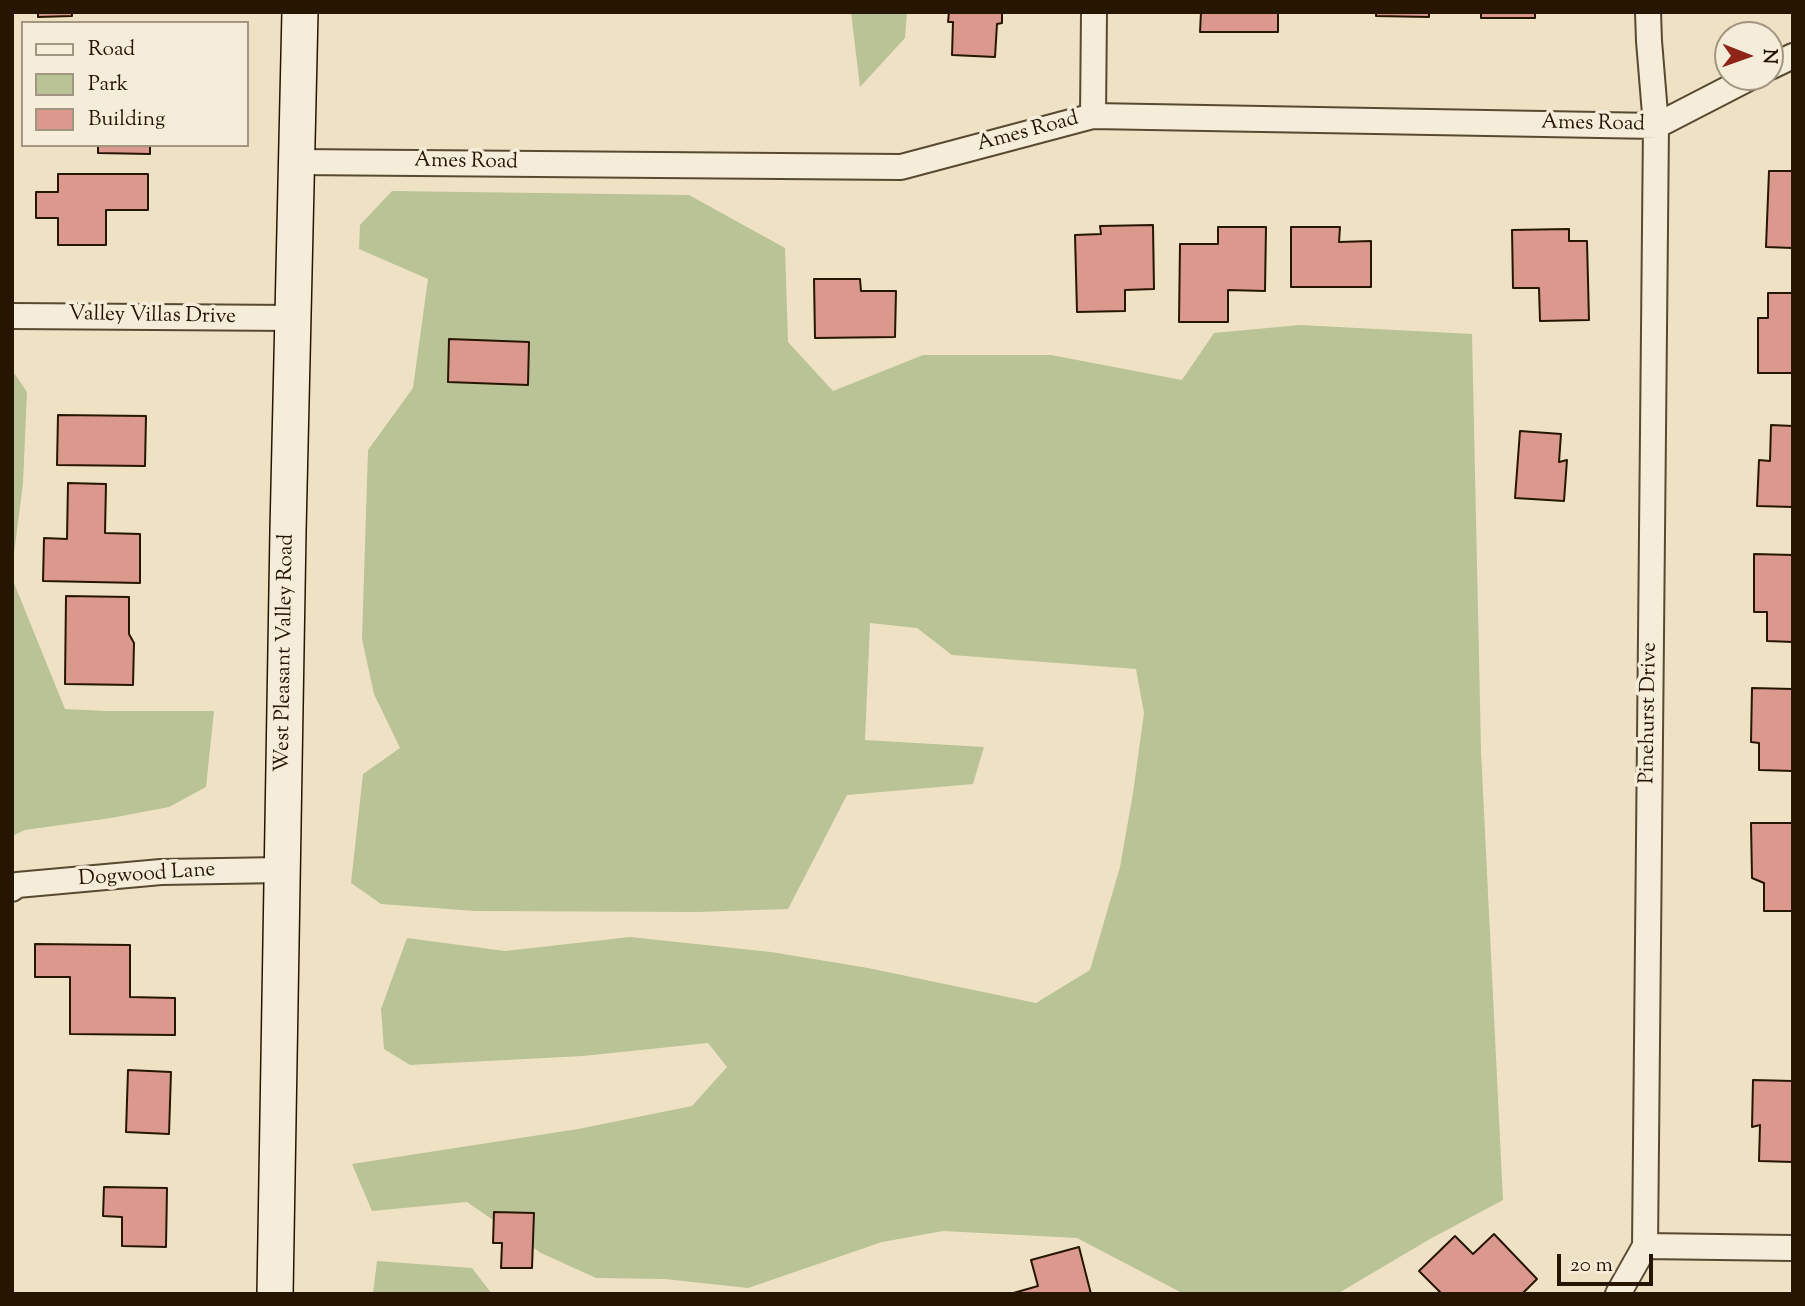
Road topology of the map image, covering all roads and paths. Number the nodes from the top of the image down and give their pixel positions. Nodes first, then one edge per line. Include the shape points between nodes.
1 (300, 12) edge
2 (1094, 12) edge
3 (1648, 12) edge
4 (1724, 91) edge
5 (1093, 116) junction
6 (1656, 126) junction
7 (296, 162) junction
8 (12, 316) edge
9 (293, 318) junction
10 (282, 870) junction
11 (12, 888) edge
12 (1645, 1245) junction
13 (1793, 1248) edge
14 (275, 1294) edge
15 (1618, 1294) edge

1 - 7 main road, West Pleasant Valley Road
2 - 5 street
3 - 6 street, Pinehurst Drive
4 - 6 street, Ames Road
5 - 6 street, Ames Road
5 - 7 street, Ames Road via 901,167
6 - 12 street, Pinehurst Drive
7 - 9 main road, West Pleasant Valley Road
8 - 9 street, Valley Villas Drive
9 - 10 main road, West Pleasant Valley Road
10 - 11 street, Dogwood Lane via 161,872
10 - 14 main road, West Pleasant Valley Road
12 - 13 street
12 - 15 street, Pinehurst Drive

